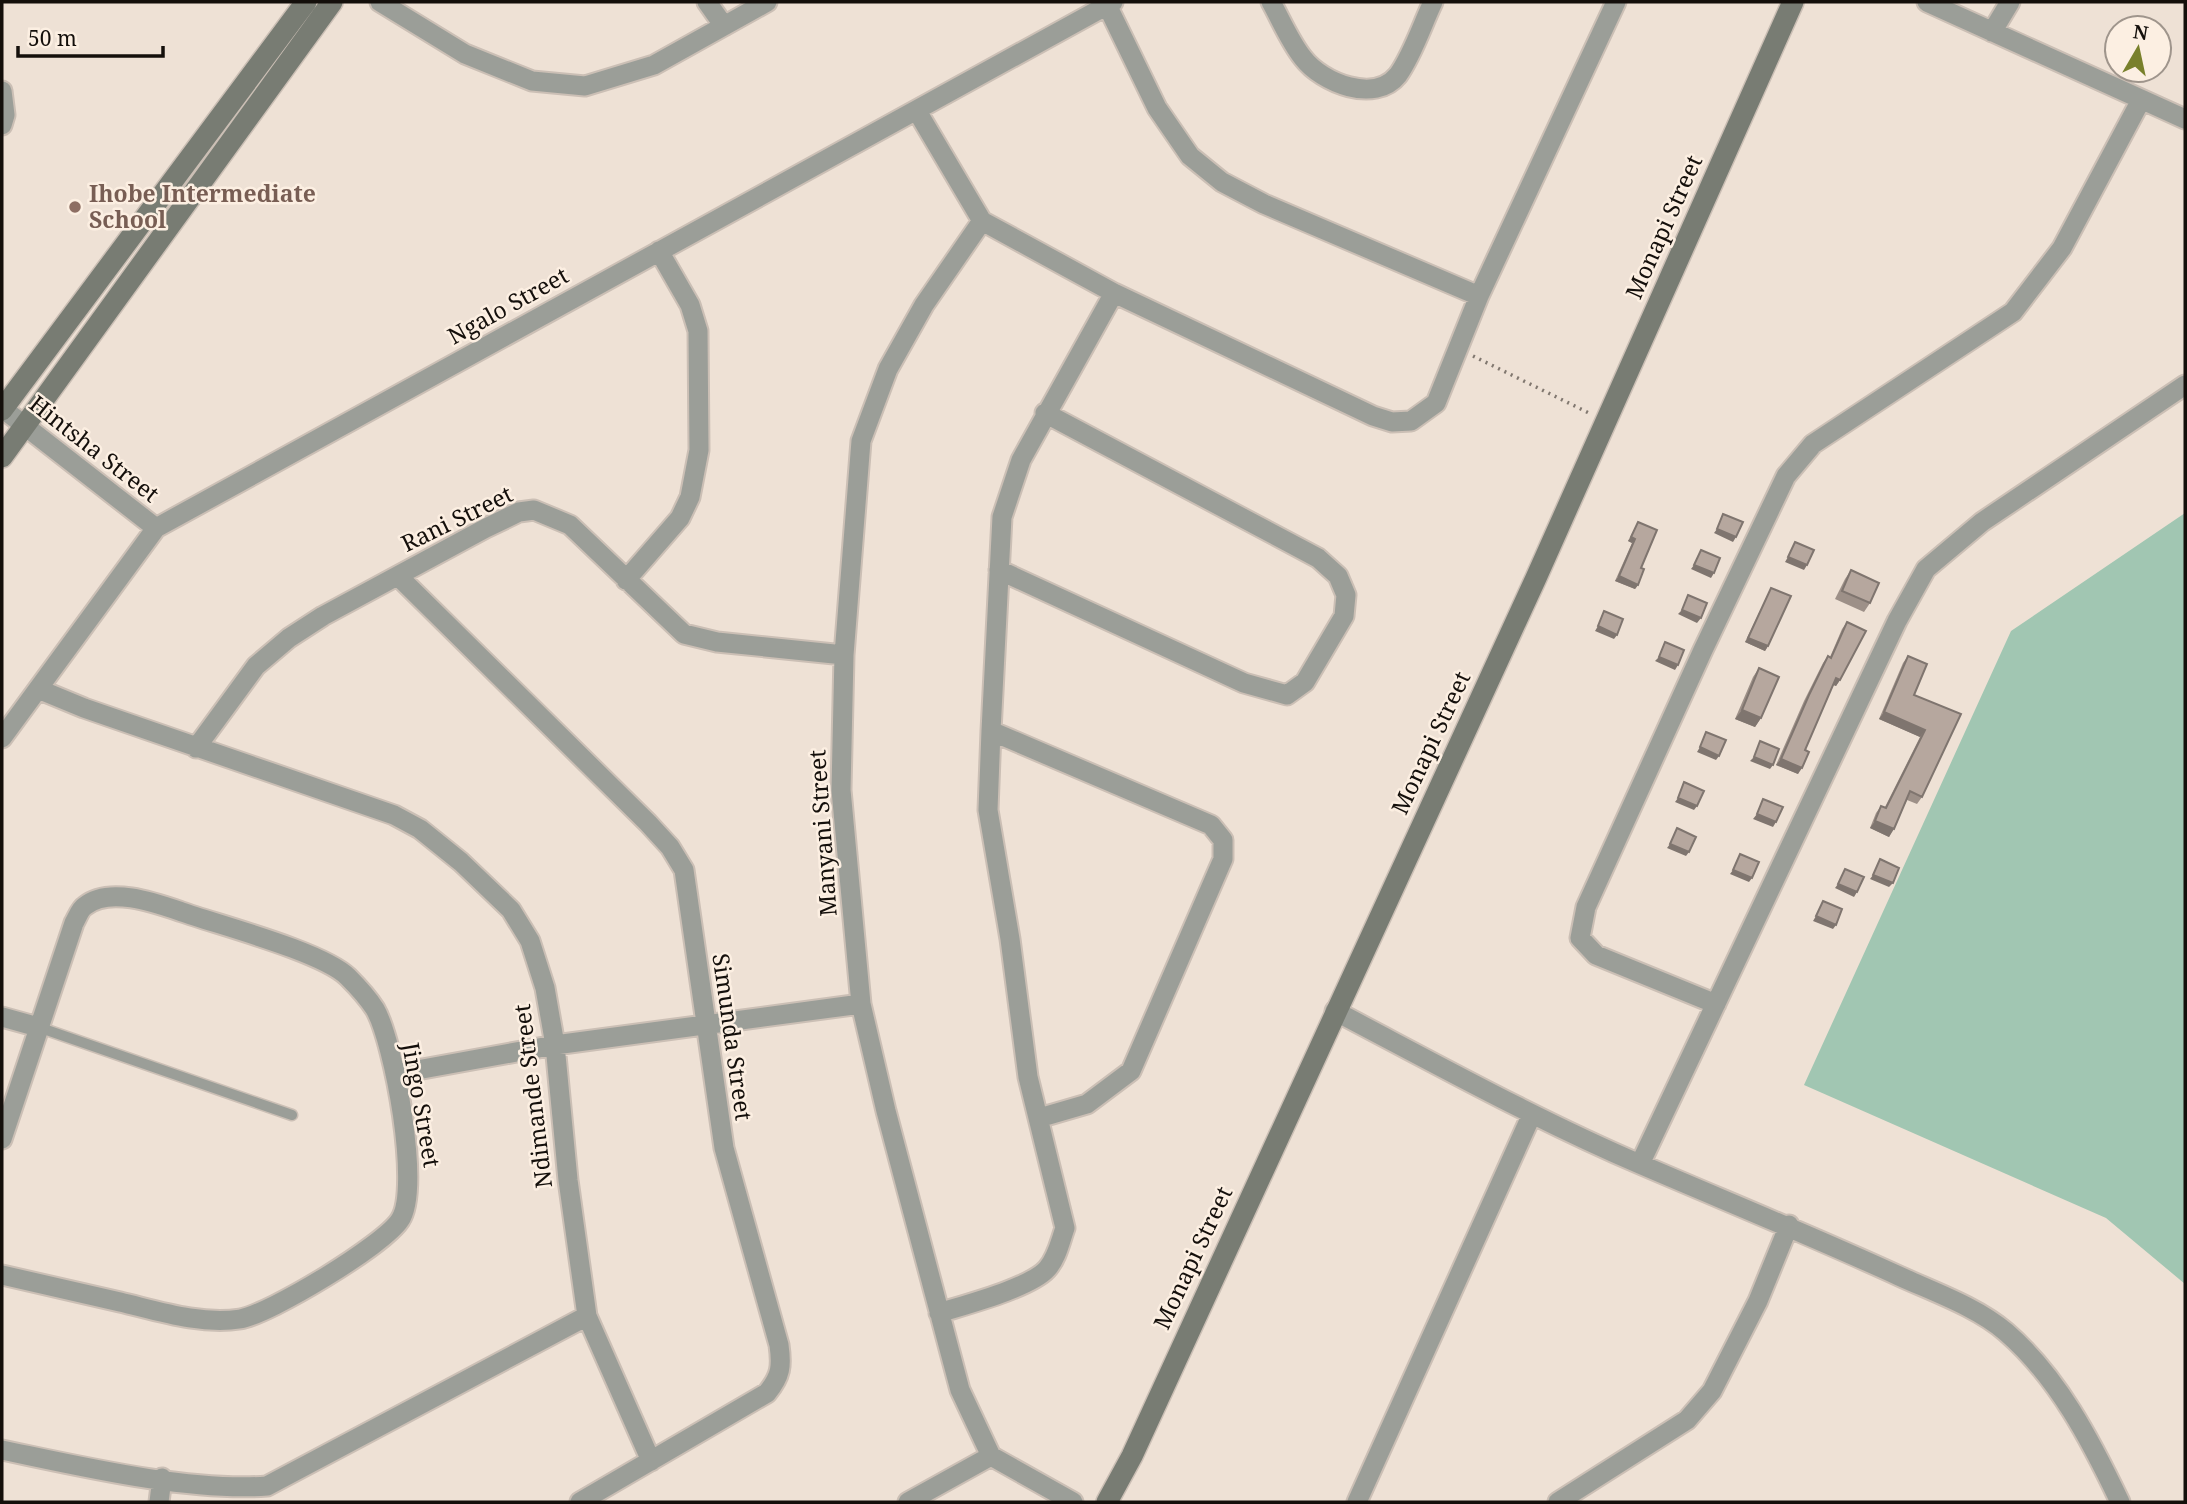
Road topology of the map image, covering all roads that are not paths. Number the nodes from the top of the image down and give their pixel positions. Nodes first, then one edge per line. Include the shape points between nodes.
1 (306, 2) edge
2 (332, 2) edge
3 (380, 2) edge
4 (707, 2) edge
5 (767, 2) edge
6 (1271, 2) edge
7 (1433, 2) edge
8 (1616, 2) edge
9 (1793, 2) edge
10 (1927, 2) edge
11 (2010, 2) edge
12 (1110, 3) edge
13 (724, 26) junction
14 (1992, 32) junction
15 (2, 91) edge
16 (2141, 100) junction
17 (917, 111) junction
18 (2185, 119) edge
19 (2, 125) edge
20 (982, 220) junction
21 (659, 251) junction
22 (1114, 293) junction
23 (1479, 296) junction
24 (2185, 385) edge
25 (2, 409) edge
26 (1045, 413) junction
27 (24, 425) junction
28 (2, 457) edge
29 (156, 528) junction
30 (999, 570) junction
31 (398, 576) junction
32 (626, 580) junction
33 (844, 655) junction
34 (38, 689) junction
35 (991, 731) junction
36 (2, 738) edge
37 (196, 748) junction
38 (861, 1004) junction
39 (1716, 1004) junction
40 (1335, 1011) junction
41 (2, 1017) edge
42 (705, 1024) junction
43 (38, 1027) junction
44 (555, 1045) junction
45 (395, 1074) junction
46 (1532, 1114) junction
47 (292, 1115) dead end
48 (1039, 1118) junction
49 (2, 1139) edge
50 (1640, 1164) junction
51 (1789, 1225) junction
52 (2, 1275) edge
53 (939, 1313) junction
54 (587, 1315) junction
55 (2, 1450) edge
56 (991, 1456) junction
57 (651, 1461) junction
58 (162, 1478) junction
59 (159, 1502) edge
60 (580, 1502) edge
61 (908, 1502) edge
62 (1073, 1502) edge
63 (1107, 1502) edge
64 (1357, 1502) edge
65 (1558, 1502) edge
66 (2120, 1502) edge

1 - 25 street
2 - 27 street
3 - 13 street via 465,54 532,81 585,86 654,65
4 - 13 street
5 - 13 street
6 - 7 street via 1304,60 1325,76 1358,90 1382,88 1397,76
8 - 23 street
9 - 40 street, Monapi Street
10 - 14 street
11 - 14 street
12 - 17 street, Ngalo Street
12 - 23 street via 1157,108 1190,156 1222,183
14 - 16 street
15 - 19 street
16 - 18 street
16 - 39 street via 2062,248 2013,312 1813,444 1786,476 1708,638 1587,906 1580,938 1596,955
17 - 20 street
17 - 21 street, Ngalo Street
20 - 22 street
20 - 33 street, Manyani Street via 924,305 888,369 860,441
21 - 29 street, Ngalo Street
21 - 32 street via 690,305 698,331 699,450 690,498 680,518
22 - 23 street via 1392,422 1411,421 1436,403
22 - 26 street
24 - 39 street via 1982,522 1926,569 1896,621
25 - 27 street, Hintsha Street
26 - 30 street via 1021,460 1002,517
26 - 30 street via 1318,558 1338,576 1346,595 1344,616 1305,682 1287,695 1244,683
27 - 28 street
27 - 29 street, Hintsha Street
29 - 34 street, Ngalo Street
30 - 35 street
31 - 32 street, Rani Street via 486,528 534,510 570,525
31 - 37 street, Rani Street via 289,638 256,666
31 - 42 street, Simunda Street via 670,847 684,870
32 - 33 street, Rani Street via 684,634 717,642
33 - 38 street, Manyani Street via 841,790
34 - 36 street, Ngalo Street
34 - 37 street, Ndimande Street
35 - 48 street via 988,810 1028,1077
35 - 48 street via 1210,825 1223,840 1223,859 1131,1071 1087,1104
37 - 44 street, Ndimande Street via 394,815 439,843 511,910 530,941 545,988
38 - 42 street
38 - 53 street, Manyani Street
39 - 50 street
40 - 46 street
40 - 63 street, Monapi Street
41 - 43 street
42 - 44 street
42 - 57 street, Simunda Street via 724,1148 782,1367 767,1393
43 - 45 street, Jingo Street via 84,906 120,897 162,905 333,964 375,1010
43 - 47 lane
43 - 49 street, Jingo Street
44 - 45 street
44 - 54 street, Ndimande Street
45 - 52 street, Jingo Street via 409,1178 408,1203 400,1220 315,1284 290,1297 252,1316 217,1320 171,1314
46 - 50 street
46 - 64 street
48 - 53 street via 1065,1228 1057,1252 1046,1270 1014,1288
50 - 51 street
51 - 65 street via 1758,1301 1712,1391 1687,1420
51 - 66 street via 1954,1301 2004,1330 2057,1387
53 - 56 street, Manyani Street via 960,1390
54 - 57 street, Ndimande Street
54 - 58 street via 267,1486 242,1488
55 - 58 street
56 - 61 street
56 - 62 street
57 - 60 street, Simunda Street
58 - 59 street

